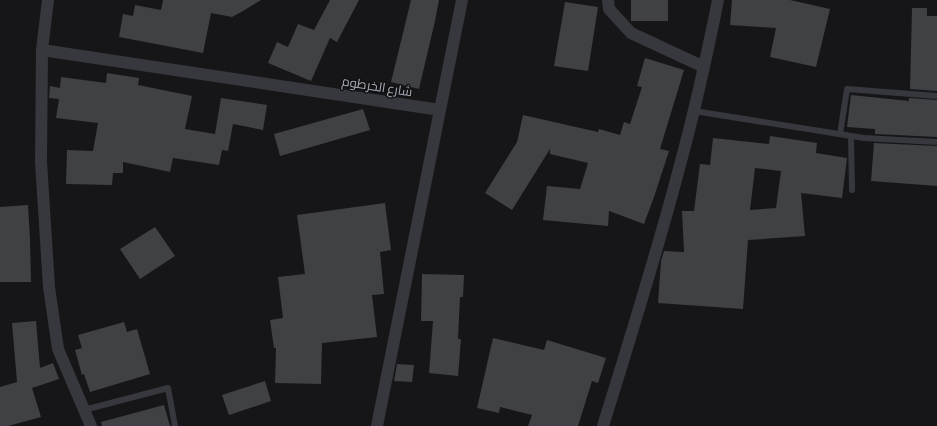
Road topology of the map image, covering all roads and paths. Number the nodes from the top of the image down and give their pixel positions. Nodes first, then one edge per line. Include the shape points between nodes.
1 (48, 0) edge
2 (462, 0) edge
3 (608, 0) edge
4 (718, 0) edge
5 (42, 50) junction
6 (704, 67) junction
7 (937, 96) edge
8 (440, 110) junction
9 (694, 111) junction
10 (840, 134) junction
11 (851, 136) junction
12 (937, 142) edge
13 (852, 190) dead end
14 (84, 410) junction
15 (91, 426) edge
16 (175, 426) edge
17 (377, 426) edge
18 (604, 426) edge

1 - 5 street
2 - 8 street
3 - 6 street via 609,9 631,33
4 - 6 street
5 - 8 street, شارع الخرطوم
5 - 14 street via 41,162 49,287 58,349
6 - 9 street
7 - 10 lane via 847,89
8 - 17 street
9 - 10 lane
9 - 18 street via 657,248
10 - 11 lane
11 - 12 lane
11 - 13 lane
14 - 15 street
14 - 16 lane via 168,388

